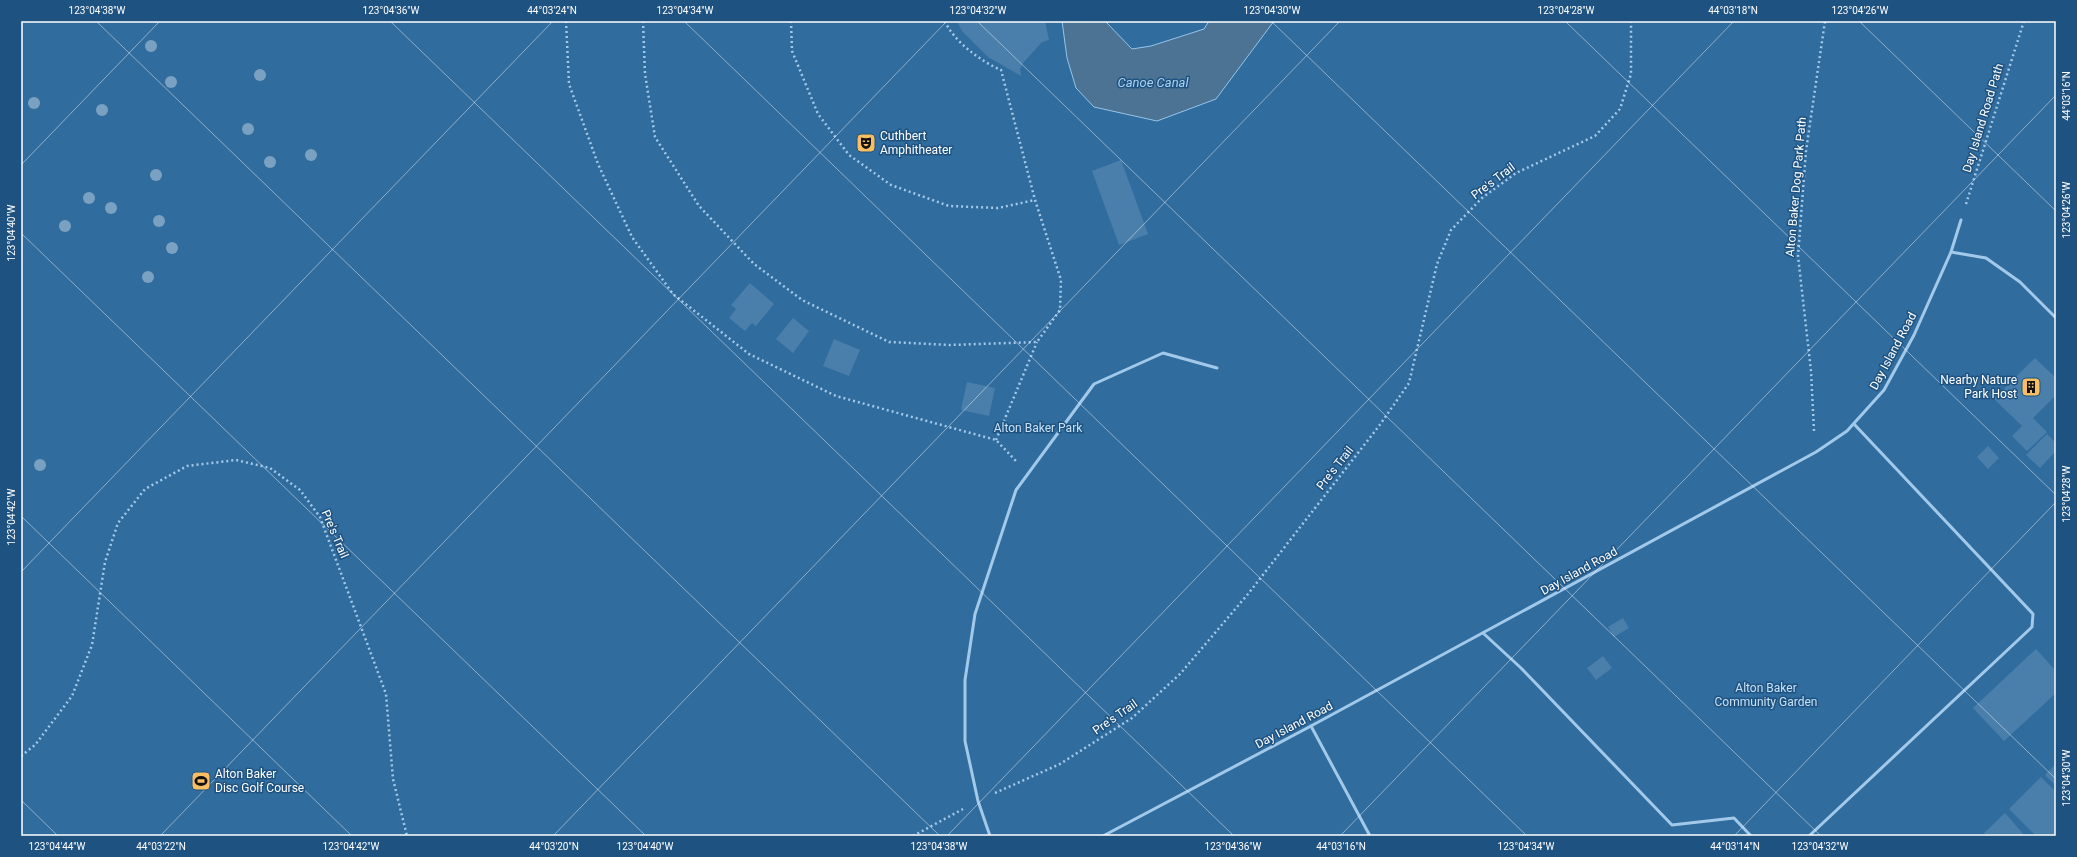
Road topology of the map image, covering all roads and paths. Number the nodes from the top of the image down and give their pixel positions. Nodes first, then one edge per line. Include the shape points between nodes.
1 (566, 21) edge
2 (643, 21) edge
3 (790, 21) edge
4 (945, 21) edge
5 (1631, 21) edge
6 (1825, 21) edge
7 (2024, 21) edge
8 (1035, 200) junction
9 (1961, 220) joint
10 (1951, 252) junction
11 (2056, 318) edge
12 (1037, 342) junction
13 (1217, 368) dead end
14 (1854, 424) junction
15 (996, 440) junction
16 (1816, 452) junction
17 (1016, 490) junction
18 (1483, 634) junction
19 (1311, 726) junction
20 (21, 756) edge
21 (978, 801) junction
22 (407, 836) edge
23 (913, 836) edge
24 (990, 836) edge
25 (1103, 836) edge
26 (1370, 836) edge
27 (1751, 836) edge
28 (1809, 836) edge

1 - 15 path via 570,84 598,164 632,237 673,294 749,354 836,396
2 - 12 path via 645,74 655,137 699,206 754,264 802,300 889,342 950,345
3 - 8 path via 792,51 818,114 849,155 891,185 949,206 998,208
4 - 8 path via 964,45 986,64 1000,70
5 - 21 path, Pre's Trail via 1630,74 1620,109 1595,136 1516,173 1482,198 1451,230 1437,264 1409,384 1248,594 1180,674 1132,718 1060,764
6 - 16 path, Alton Baker Dog Park Path via 1806,151 1798,256 1811,371
7 - 9 path, Day Island Road Path
8 - 12 path via 1061,280 1060,310
9 - 10 lane, Day Island Road
10 - 11 lane via 1986,258 2020,282
10 - 14 lane, Day Island Road via 1914,335 1884,390
12 - 15 path
13 - 17 lane via 1163,353 1094,384
14 - 16 lane, Day Island Road
14 - 28 lane via 2033,614 2032,627
15 - 17 path via 1017,462
16 - 18 lane, Day Island Road
17 - 21 lane via 975,614 965,680 965,741
18 - 19 lane, Day Island Road
18 - 27 lane via 1521,668 1672,825 1734,818
19 - 25 lane, Day Island Road
19 - 26 lane
20 - 22 path, Pre's Trail via 35,745 72,696 92,645 105,562 118,523 145,489 187,466 236,460 270,468 300,490 320,517 386,694 393,779
21 - 23 path, Pre's Trail
21 - 24 lane

